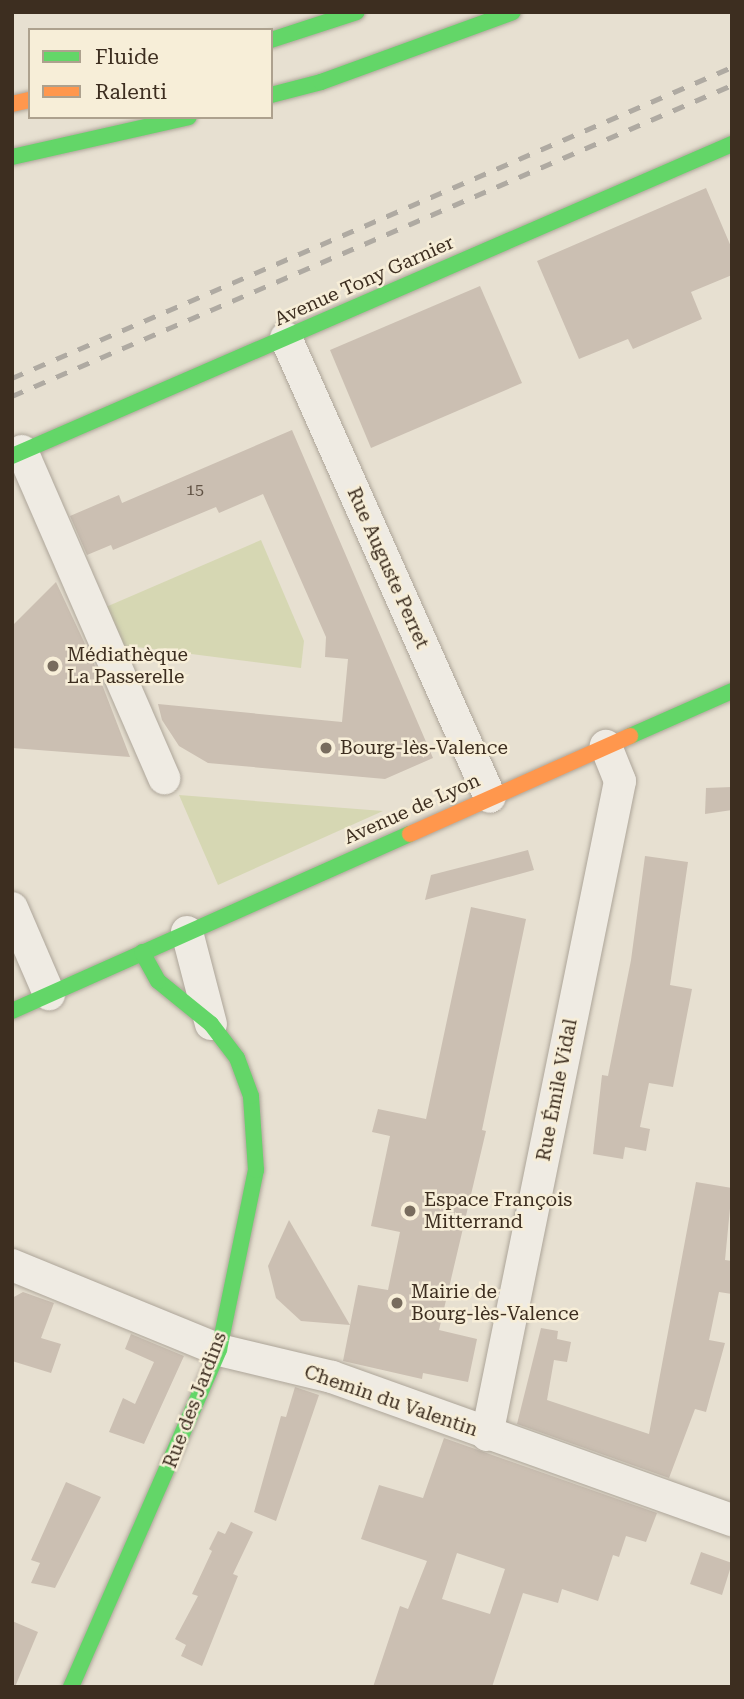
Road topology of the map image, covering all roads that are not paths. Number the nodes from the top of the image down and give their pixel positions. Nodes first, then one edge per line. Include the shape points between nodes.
1 (357, 12) edge
2 (513, 12) edge
3 (273, 39) edge
4 (273, 94) edge
5 (180, 119) edge
6 (732, 144) edge
7 (12, 157) edge
8 (286, 338) junction
9 (17, 453) edge
10 (732, 691) edge
11 (606, 746) junction
12 (164, 778) dead end
13 (490, 797) junction
14 (12, 908) edge
15 (187, 932) junction
16 (142, 952) junction
17 (49, 995) junction
18 (12, 1010) edge
19 (211, 1024) junction
20 (12, 1265) edge
21 (219, 1350) junction
22 (487, 1435) junction
23 (732, 1520) edge
24 (71, 1687) edge

1 - 3 main road
2 - 4 main road via 321,82
5 - 7 main road
6 - 8 main road, Avenue Tony Garnier
8 - 9 main road, Avenue Tony Garnier
8 - 13 street, Rue Auguste Perret
9 - 12 street
10 - 11 main road, Avenue de Lyon
11 - 13 main road, Avenue de Lyon
11 - 22 street, Rue Émile Vidal via 620,781
13 - 15 main road, Avenue de Lyon
14 - 17 street
15 - 16 main road, Avenue de Lyon
15 - 19 street, Rue des Jardins
16 - 17 main road, Avenue de Lyon
16 - 19 main road, Rue des Jardins via 158,981
17 - 18 main road
19 - 21 main road, Rue des Jardins via 237,1058 251,1096 256,1131 256,1170
20 - 21 street, Chemin du Valentin
21 - 22 street, Chemin du Valentin via 332,1377
21 - 24 main road, Rue des Jardins
22 - 23 street, Chemin du Valentin

